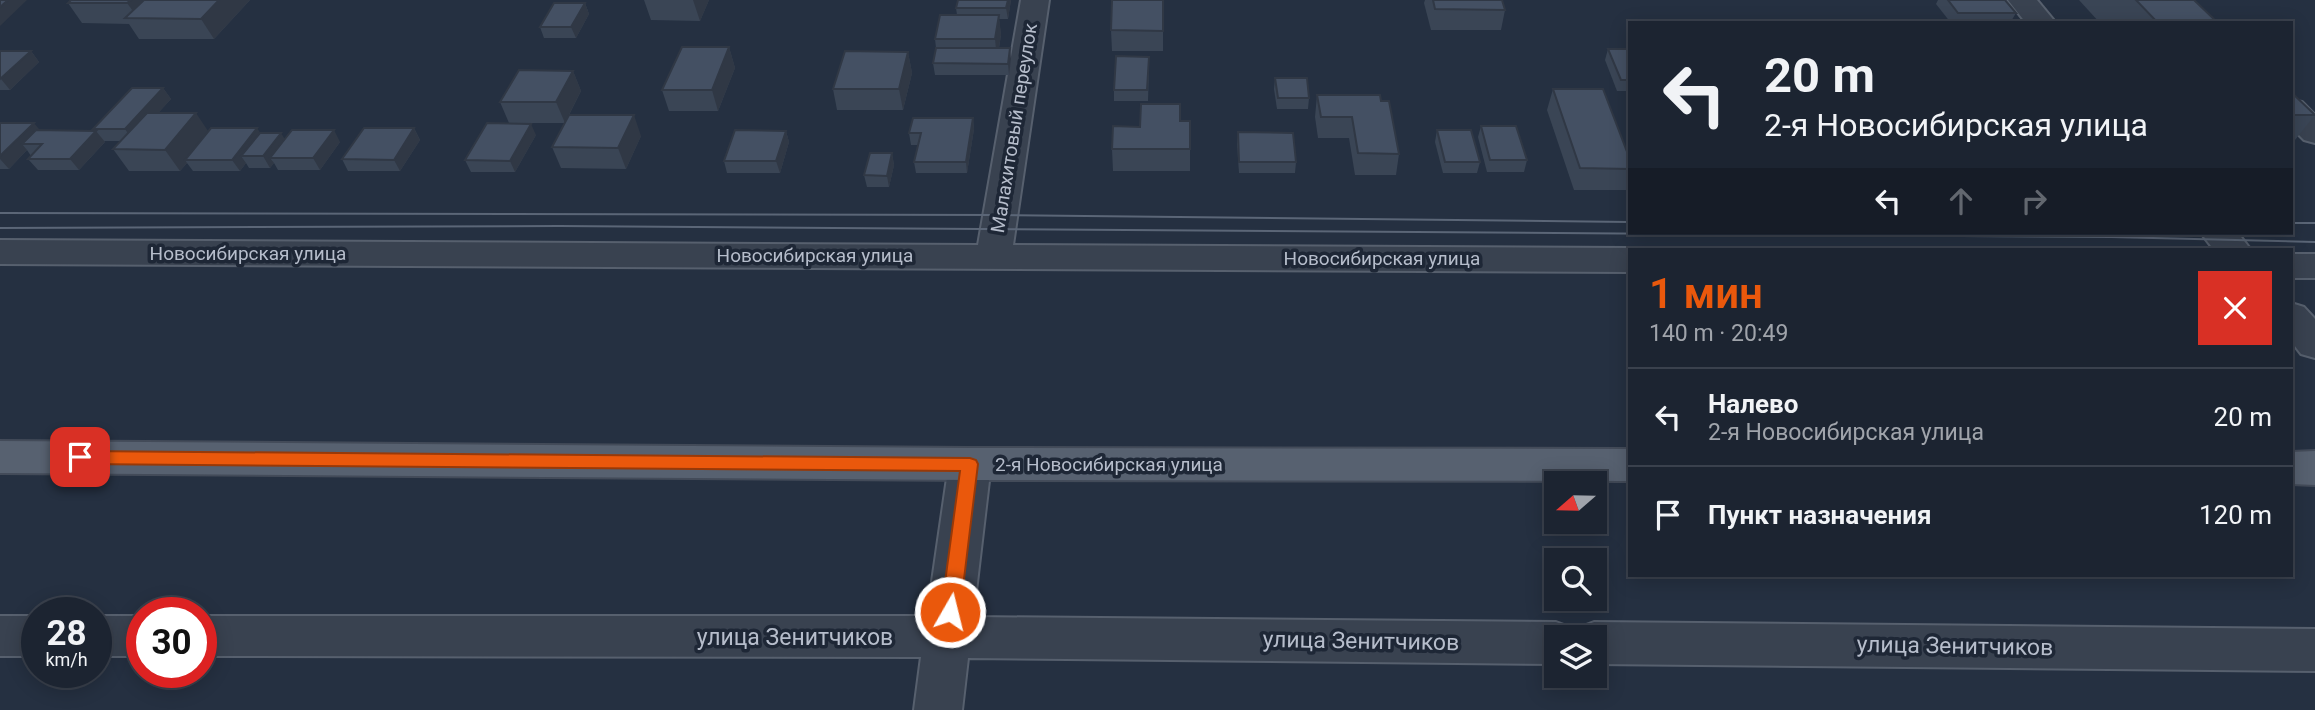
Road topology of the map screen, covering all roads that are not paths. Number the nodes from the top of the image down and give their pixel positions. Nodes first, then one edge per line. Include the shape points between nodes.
1 (1035, 0) edge
2 (2022, 0) edge
3 (2040, 21) edge
4 (2293, 110) edge
5 (2315, 132) edge
6 (0, 252) edge
7 (994, 256) junction
8 (1628, 260) edge
9 (2293, 266) edge
10 (2315, 266) edge
11 (2293, 318) edge
12 (2315, 344) edge
13 (0, 457) edge
14 (970, 464) junction
15 (1628, 466) edge
16 (2293, 468) edge
17 (2315, 468) edge
18 (0, 636) edge
19 (21, 636) edge
20 (217, 636) edge
21 (947, 637) junction
22 (1544, 643) edge
23 (1607, 643) edge
24 (2315, 650) edge
25 (938, 710) edge

1 - 7 street, Малахитовый переулок
2 - 3 street
4 - 5 street
6 - 7 street, Новосибирская улица
7 - 8 street, Новосибирская улица
9 - 10 street
11 - 12 street
13 - 14 main road, 2-я Новосибирская улица
14 - 15 main road, 2-я Новосибирская улица
14 - 21 street
16 - 17 main road
18 - 19 street
20 - 21 street, улица Зенитчиков
21 - 22 street, улица Зенитчиков
21 - 25 street
23 - 24 street, улица Зенитчиков

